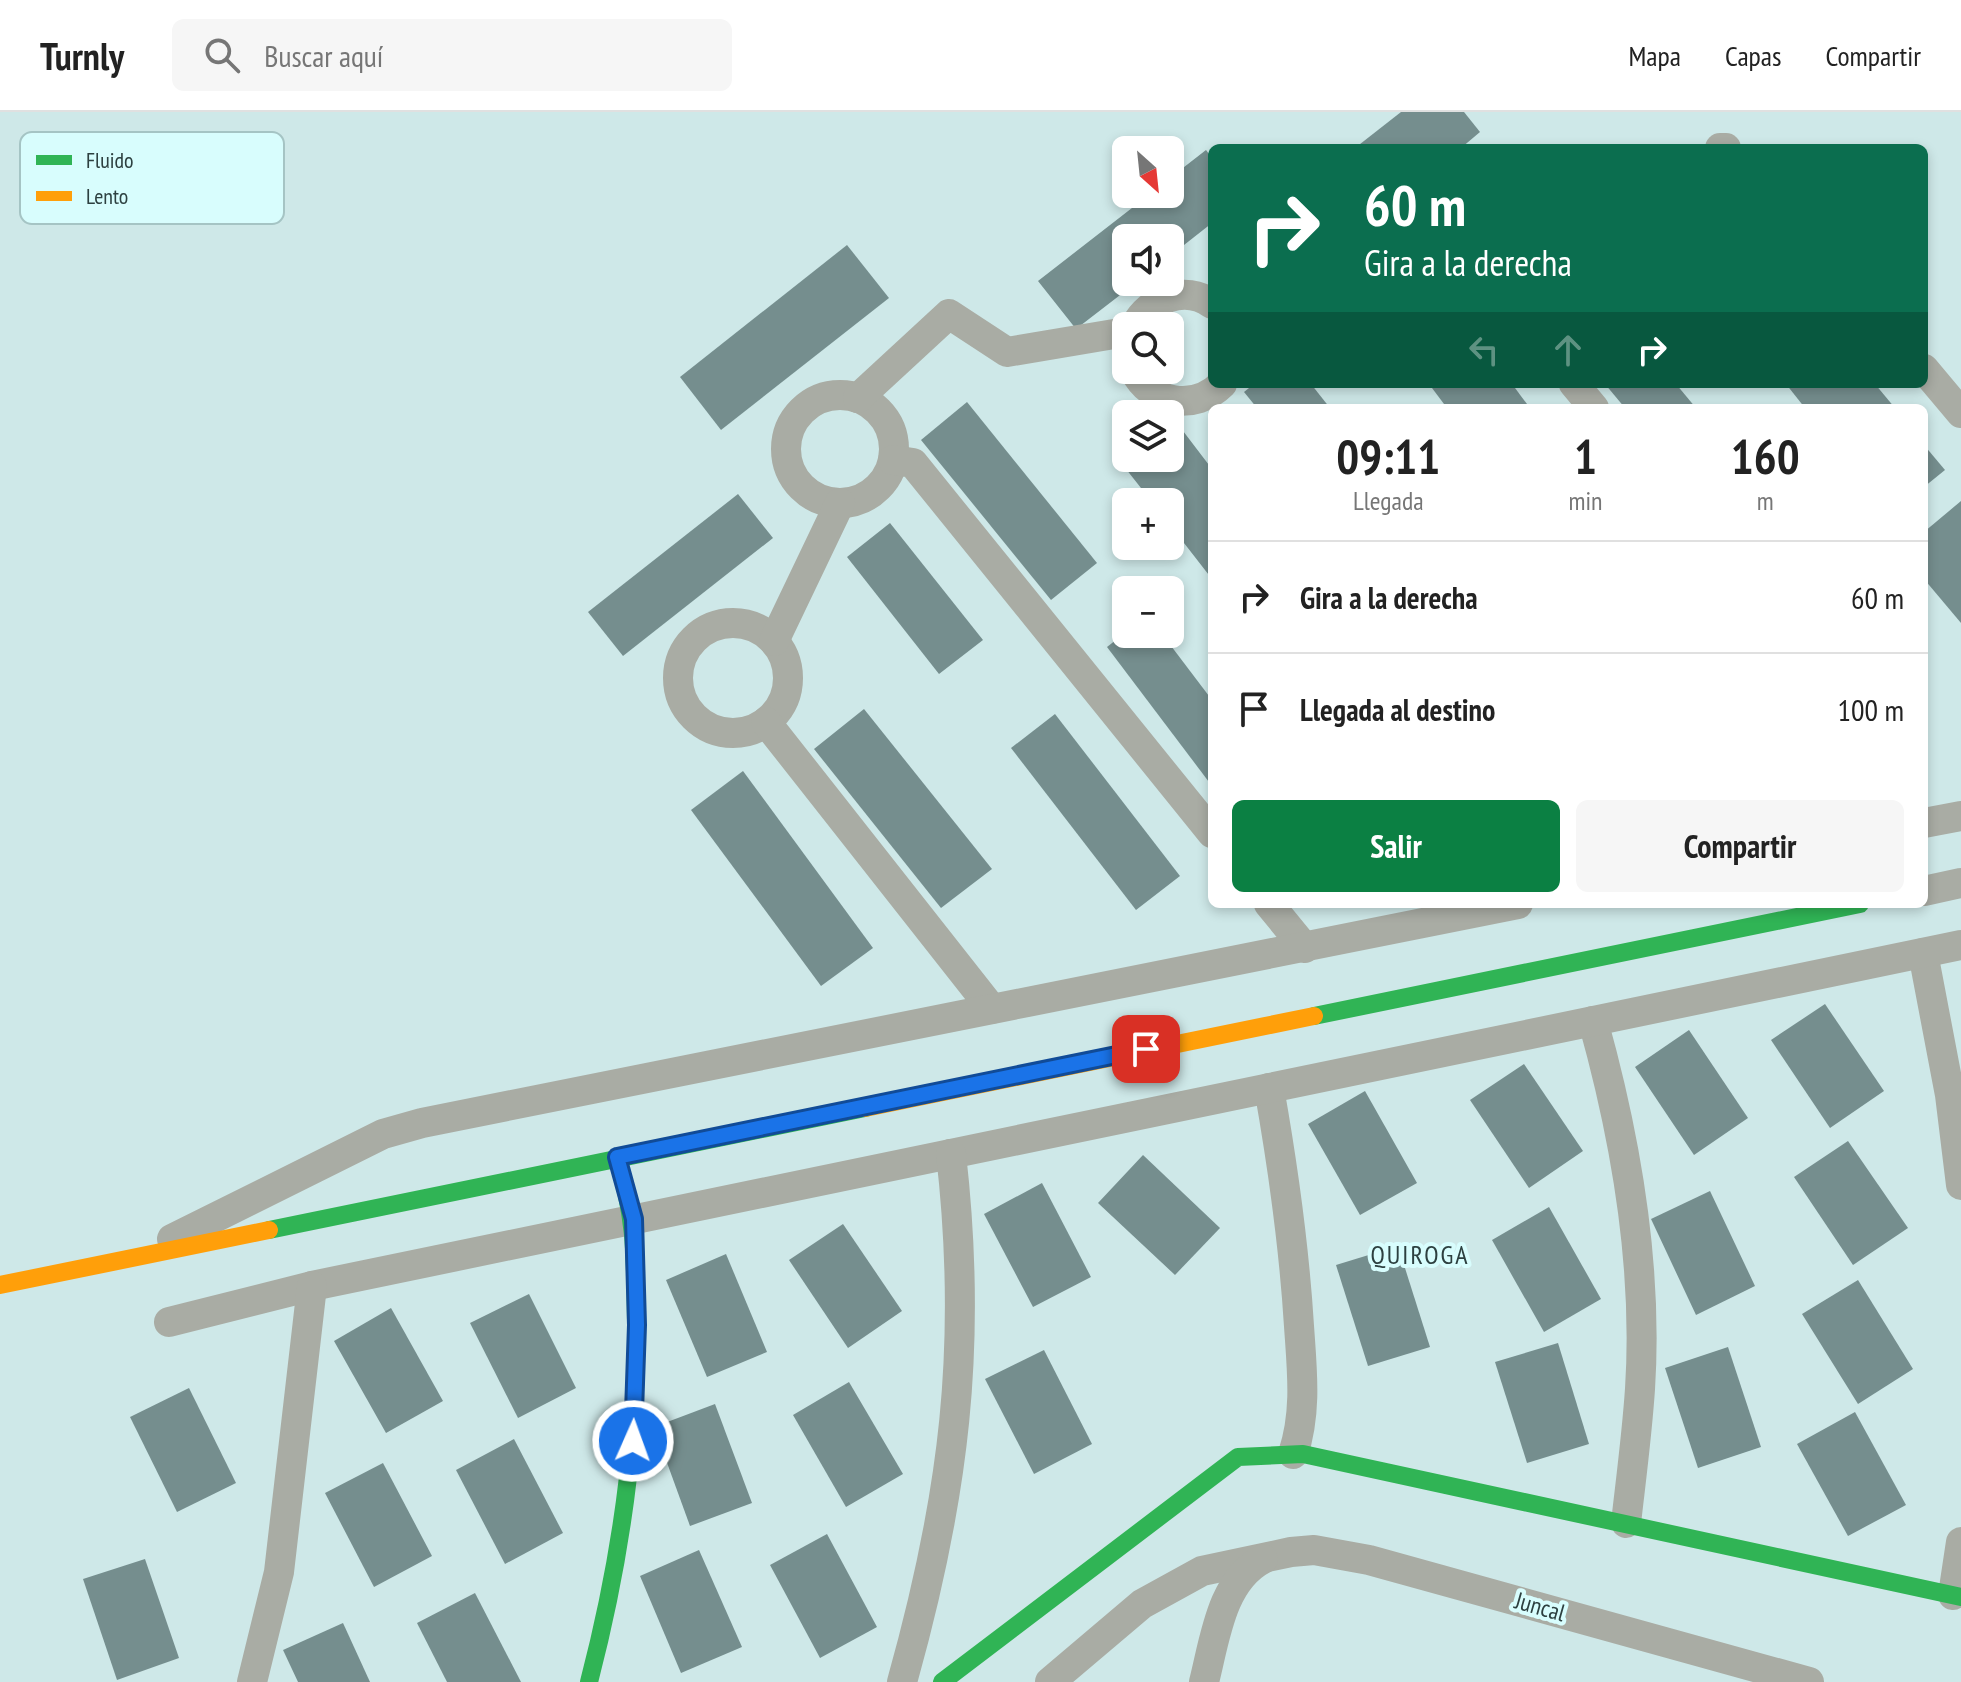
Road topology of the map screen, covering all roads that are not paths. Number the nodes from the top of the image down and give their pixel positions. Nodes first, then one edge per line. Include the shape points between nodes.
1 (1208, 300) edge
2 (1146, 312) edge
3 (1112, 334) edge
4 (1928, 374) edge
5 (1145, 384) edge
6 (1577, 388) edge
7 (1221, 395) edge
8 (858, 398) junction
9 (1591, 404) edge
10 (1961, 413) edge
11 (893, 460) junction
12 (840, 503) junction
13 (774, 641) junction
14 (766, 722) junction
15 (1961, 816) edge
16 (1928, 820) edge
17 (1208, 828) edge
18 (1961, 883) edge
19 (1928, 890) edge
20 (1272, 908) edge
21 (1499, 908) edge
22 (1840, 908) edge
23 (1961, 945) edge
24 (1305, 948) junction
25 (1923, 953) junction
26 (992, 1009) junction
27 (1593, 1021) junction
28 (1269, 1088) junction
29 (951, 1154) junction
30 (617, 1157) junction
31 (1961, 1185) edge
32 (634, 1219) junction
33 (143, 1253) junction
34 (0, 1285) edge
35 (312, 1286) junction
36 (169, 1322) dead end
37 (1293, 1454) junction
38 (1626, 1523) junction
39 (1961, 1542) edge
40 (1268, 1556) junction
41 (1957, 1596) edge
42 (252, 1682) edge
43 (589, 1682) edge
44 (902, 1682) edge
45 (942, 1682) edge
46 (1050, 1682) edge
47 (1204, 1682) edge
48 (1809, 1682) edge

1 - 2 street via 1170,296
3 - 8 street via 1007,352 949,314
4 - 10 street
5 - 7 street via 1166,400
6 - 9 street
8 - 11 street via 881,413 890,427
8 - 12 street via 832,395 815,401 801,411 786,443 787,461 804,490
11 - 12 street via 878,487 865,497
11 - 17 street via 913,463
12 - 13 street
13 - 14 street via 783,655 787,688 782,704
13 - 14 street via 745,624 712,628 687,648 678,679 688,709 712,729 744,733
14 - 26 street
15 - 16 street
18 - 19 street
20 - 24 street
21 - 24 street
22 - 30 street
23 - 25 street
24 - 26 street
25 - 27 street
25 - 31 street
26 - 33 street via 383,1134
27 - 28 street
27 - 38 street via 1626,1164 1639,1284 1640,1388
28 - 29 street
28 - 37 street via 1294,1240 1303,1397 1302,1430
29 - 32 street
29 - 44 street via 963,1317 957,1413 931,1578
30 - 32 street
30 - 33 street
32 - 35 street
32 - 43 street via 637,1325 630,1495
33 - 34 street
35 - 36 street
35 - 42 street via 279,1572
37 - 38 street
37 - 45 street via 1238,1457
38 - 41 street
39 - 41 street
40 - 46 street, Juncal via 1202,1571 1142,1604
40 - 47 street via 1248,1567 1233,1586
40 - 48 street, Juncal via 1314,1550 1369,1560

